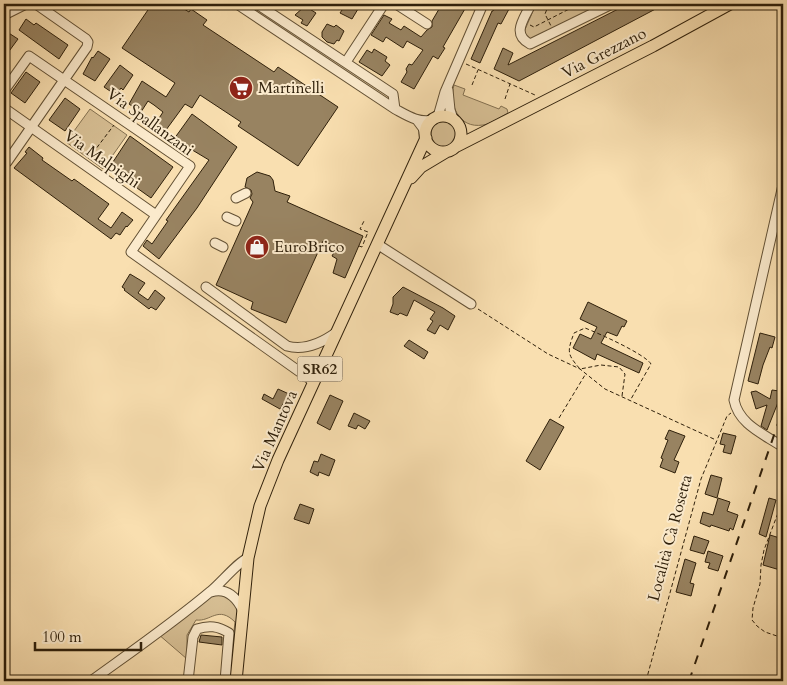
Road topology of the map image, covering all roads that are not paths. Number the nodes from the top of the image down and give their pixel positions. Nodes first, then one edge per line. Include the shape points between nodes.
1 (26, 4) edge
2 (36, 4) edge
3 (237, 4) edge
4 (257, 4) edge
5 (384, 4) edge
6 (396, 4) edge
7 (483, 4) edge
8 (531, 4) edge
9 (612, 4) edge
10 (730, 4) edge
11 (4, 15) edge
12 (427, 24) dead end
13 (346, 62) junction
14 (64, 80) junction
15 (449, 84) junction
16 (4, 91) edge
17 (4, 108) edge
18 (395, 109) junction
19 (435, 118) junction
20 (417, 120) junction
21 (456, 122) junction
22 (31, 127) junction
23 (492, 128) junction
24 (426, 137) junction
25 (457, 146) junction
26 (446, 152) junction
27 (4, 160) edge
28 (404, 184) junction
29 (783, 185) edge
30 (246, 193) dead end
31 (236, 198) dead end
32 (156, 215) junction
33 (377, 244) junction
34 (206, 287) dead end
35 (471, 304) road end
36 (337, 332) junction
37 (314, 382) junction
38 (783, 447) edge
39 (248, 558) junction
40 (209, 593) junction
41 (243, 611) junction
42 (91, 681) edge
43 (188, 681) edge
44 (225, 681) edge
45 (236, 681) edge

1 - 11 street
2 - 14 street via 88,42
3 - 18 street
4 - 13 street
5 - 13 street
6 - 12 street
7 - 15 street
8 - 9 street via 520,36 530,44
10 - 23 main road, Via Grezzano
13 - 18 street via 394,94
14 - 16 street via 29,56
14 - 22 street
14 - 32 street, Via Spallanzani via 190,166
15 - 19 street via 440,114
15 - 21 street via 448,101
17 - 22 street, Via Malpighi
18 - 20 street
19 - 20 street via 425,122
19 - 21 main road via 449,117
19 - 24 main road via 428,126
20 - 24 street
21 - 23 main road, Via Grezzano via 475,130
21 - 25 main road via 462,135
22 - 27 street via 7,162
22 - 32 street, Via Malpighi
23 - 25 main road, Via Grezzano
24 - 26 main road via 427,143 435,150
24 - 28 main road, Via Mantova / SR62
25 - 26 main road
26 - 28 main road, Via Mantova / SR62 via 421,167
28 - 33 main road, Via Mantova / SR62
29 - 38 street via 734,400 736,410 749,425
30 - 31 street
32 - 37 street, Via Spallanzani via 130,252
33 - 35 street
33 - 36 main road, Via Mantova / SR62
34 - 36 street via 287,346 306,348
36 - 37 main road, Via Mantova / SR62
37 - 39 main road, Via Mantova / SR62 via 260,506
39 - 40 street via 239,562 228,577
39 - 41 main road, SR62
40 - 41 street via 218,590 232,595
40 - 42 street
41 - 45 main road, SR62
43 - 44 street via 193,637 197,629 206,626 229,633

